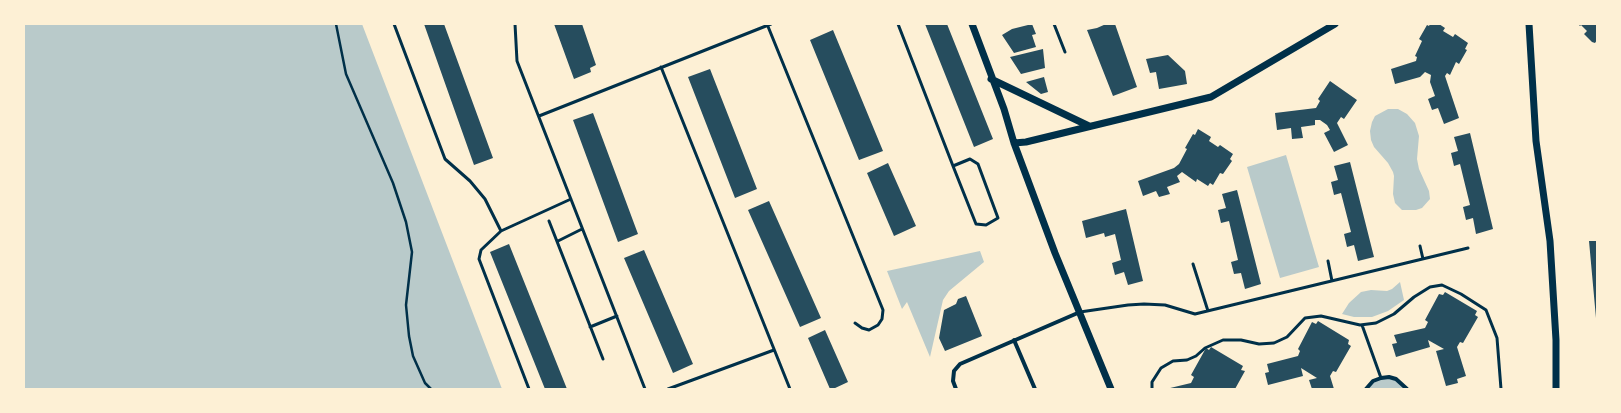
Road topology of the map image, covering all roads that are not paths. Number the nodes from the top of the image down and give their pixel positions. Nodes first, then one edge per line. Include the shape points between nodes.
1 (394, 24) edge
2 (515, 24) edge
3 (769, 24) edge
4 (898, 24) edge
5 (972, 24) edge
6 (1054, 24) edge
7 (1335, 24) edge
8 (1529, 24) edge
9 (1065, 52) dead end
10 (661, 67) junction
11 (992, 79) junction
12 (539, 116) junction
13 (1089, 126) junction
14 (1014, 143) junction
15 (953, 166) junction
16 (571, 199) junction
17 (549, 221) dead end
18 (582, 229) junction
19 (501, 231) junction
20 (558, 241) junction
21 (1420, 246) dead end
22 (1468, 248) dead end
23 (1423, 260) junction
24 (1328, 261) dead end
25 (1192, 264) dead end
26 (1332, 281) junction
27 (1208, 311) junction
28 (1080, 312) junction
29 (617, 316) junction
30 (855, 323) dead end
31 (1362, 325) junction
32 (590, 327) junction
33 (1014, 340) junction
34 (774, 350) junction
35 (603, 359) dead end
36 (1381, 378) junction
37 (529, 389) edge
38 (645, 389) edge
39 (668, 389) edge
40 (790, 389) edge
41 (956, 389) edge
42 (1035, 389) edge
43 (1111, 389) edge
44 (1152, 389) edge
45 (1366, 389) edge
46 (1407, 389) edge
47 (1501, 389) edge
48 (1556, 389) edge

1 - 19 lane via 445,159 470,181 484,199
2 - 12 lane via 517,61
3 - 10 lane
3 - 30 lane via 883,310 878,325 869,330
4 - 15 lane
5 - 11 street
6 - 9 lane
7 - 13 street via 1211,97
8 - 48 street via 1536,141 1550,241
10 - 12 lane
10 - 34 lane
11 - 13 street
11 - 14 street
12 - 16 lane
13 - 14 street
14 - 28 street via 1054,253
15 - 15 lane via 976,224 986,225 998,218 978,164 970,160
16 - 18 lane
16 - 19 lane
17 - 20 lane
18 - 20 lane
18 - 29 lane
19 - 37 lane via 482,250 479,259
20 - 32 lane
21 - 23 lane
22 - 23 lane
23 - 26 lane
24 - 26 lane
25 - 27 lane
26 - 27 lane
27 - 28 lane via 1195,314 1165,305 1144,304
28 - 33 street
28 - 43 street
29 - 32 lane
29 - 38 lane
31 - 36 lane
31 - 44 lane via 1321,316 1305,318 1287,336 1274,343 1223,340 1205,348 1196,356 1173,361 1161,368 1152,382
31 - 47 lane via 1376,323 1394,314 1430,287 1442,285 1486,310 1497,338
32 - 35 lane
33 - 41 street via 960,364 954,371 953,381
33 - 42 street
34 - 39 lane
34 - 40 lane
36 - 45 street via 1373,381
36 - 46 street via 1396,379

